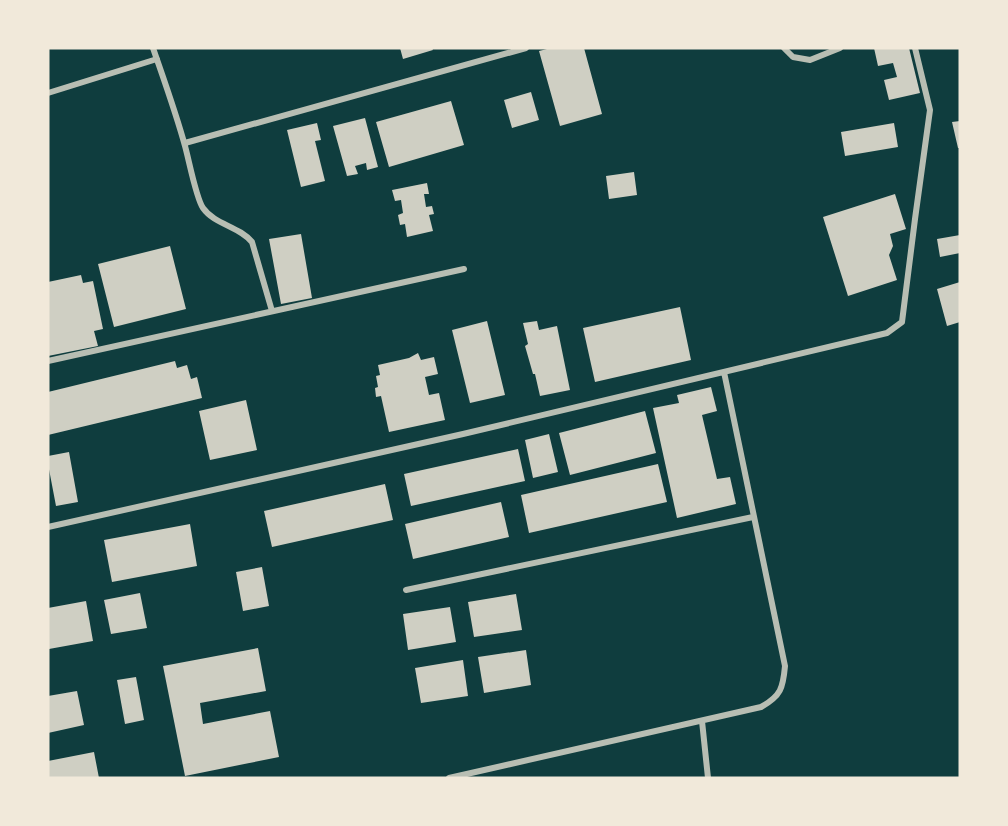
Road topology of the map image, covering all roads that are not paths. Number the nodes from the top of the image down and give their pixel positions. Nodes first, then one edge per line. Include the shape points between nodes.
1 (153, 48) edge
2 (526, 48) edge
3 (784, 48) edge
4 (840, 48) edge
5 (915, 48) edge
6 (157, 58) junction
7 (48, 93) edge
8 (184, 143) junction
9 (464, 269) dead end
10 (272, 311) junction
11 (48, 361) edge
12 (724, 372) junction
13 (753, 517) junction
14 (48, 527) edge
15 (406, 590) dead end
16 (702, 721) junction
17 (449, 778) edge
18 (708, 778) edge

1 - 6 street
2 - 8 street
3 - 4 street via 793,57 810,60
5 - 12 street via 930,110 902,322 887,333
6 - 7 street
6 - 8 street
8 - 10 street via 201,205 212,218 239,230 252,242
9 - 10 street
10 - 11 street
12 - 13 street
12 - 14 street
13 - 15 street
13 - 16 street via 785,666 784,683 779,694 761,707
16 - 17 street
16 - 18 street

